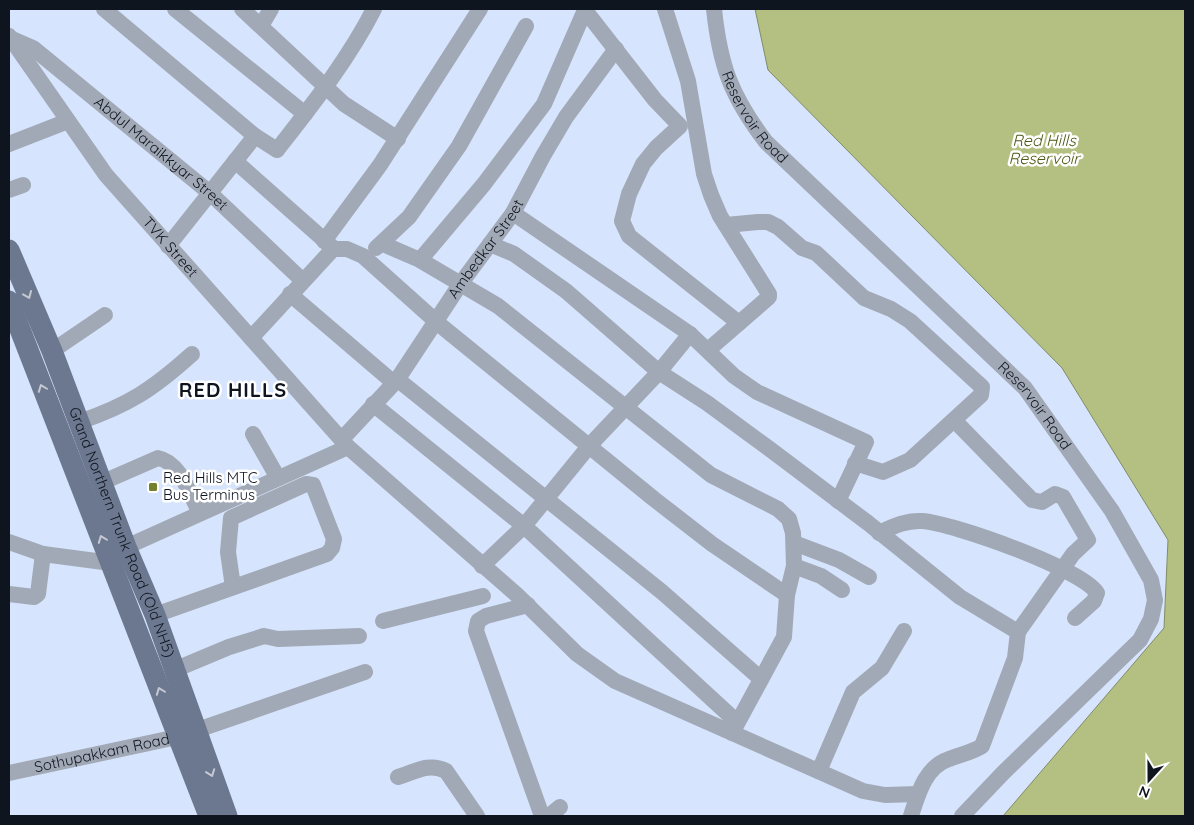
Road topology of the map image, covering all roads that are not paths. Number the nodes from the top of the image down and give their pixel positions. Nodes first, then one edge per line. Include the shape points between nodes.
1 (104, 9) edge
2 (175, 9) edge
3 (242, 9) edge
4 (271, 9) edge
5 (374, 9) edge
6 (480, 9) edge
7 (585, 9) edge
8 (665, 9) edge
9 (714, 9) edge
10 (261, 26) junction
11 (526, 26) dead end
12 (9, 37) edge
13 (616, 49) junction
14 (324, 87) junction
15 (305, 114) junction
16 (68, 121) junction
17 (254, 136) junction
18 (398, 139) junction
19 (9, 144) edge
20 (236, 161) junction
21 (210, 193) junction
22 (513, 213) junction
23 (726, 225) junction
24 (383, 244) junction
25 (490, 244) junction
26 (329, 245) junction
27 (168, 246) junction
28 (9, 250) edge
29 (363, 256) junction
30 (420, 260) junction
31 (303, 281) junction
32 (461, 283) junction
33 (290, 294) junction
34 (9, 302) edge
35 (105, 315) dead end
36 (436, 321) junction
37 (738, 323) junction
38 (690, 334) junction
39 (251, 338) junction
40 (708, 350) junction
41 (52, 351) junction
42 (192, 354) dead end
43 (659, 372) junction
44 (395, 381) junction
45 (373, 404) junction
46 (624, 407) junction
47 (954, 420) junction
48 (78, 422) junction
49 (253, 434) dead end
50 (345, 443) junction
51 (590, 445) junction
52 (855, 463) junction
53 (278, 478) junction
54 (103, 482) junction
55 (547, 498) junction
56 (838, 501) junction
57 (200, 512) junction
58 (524, 526) junction
59 (879, 533) junction
60 (9, 542) edge
61 (794, 542) junction
62 (126, 547) junction
63 (43, 554) junction
64 (111, 563) junction
65 (794, 566) junction
66 (1063, 568) junction
67 (488, 571) junction
68 (869, 577) dead end
69 (233, 587) junction
70 (842, 590) dead end
71 (9, 594) edge
72 (788, 595) junction
73 (483, 596) junction
74 (528, 605) junction
75 (155, 615) junction
76 (1075, 618) dead end
77 (383, 621) dead end
78 (478, 621) junction
79 (904, 631) dead end
80 (1018, 632) junction
81 (359, 636) dead end
82 (174, 670) junction
83 (365, 672) dead end
84 (761, 679) junction
85 (735, 728) junction
86 (186, 734) junction
87 (819, 771) junction
88 (9, 773) edge
89 (398, 777) dead end
90 (918, 794) junction
91 (209, 816) edge
92 (227, 816) edge
93 (477, 816) edge
94 (542, 816) edge
95 (911, 816) edge
96 (962, 816) edge

1 - 17 street
2 - 15 street
3 - 10 street
4 - 10 street
5 - 14 street
6 - 18 street
7 - 13 street
7 - 30 street via 544,104 484,184
8 - 23 street via 688,80 704,174
9 - 96 street, Reservoir Road via 718,45 730,86 766,142 1025,388 1112,511 1151,580 1155,600 1152,619 1140,640
10 - 14 street
11 - 24 street via 459,146 409,217
12 - 16 street, TVK Street
12 - 21 street, Abdul Maraikkyar Street via 33,48
13 - 22 street, Ambedkar Street via 566,118
13 - 37 street via 655,100 680,126 643,164 628,194 622,221 629,236
14 - 15 street
14 - 18 street
15 - 17 street via 277,150
16 - 19 street
16 - 27 street, TVK Street via 106,175
17 - 20 street
18 - 26 street
20 - 21 street
20 - 26 street
21 - 27 street
21 - 31 street, Abdul Maraikkyar Street
22 - 25 street, Ambedkar Street
22 - 38 street
23 - 37 street via 769,294
23 - 47 street via 768,222 778,227 802,248 816,253 864,298 910,321 982,387 980,395
24 - 29 street
24 - 30 street
25 - 32 street, Ambedkar Street
25 - 43 street via 514,254 566,291
26 - 29 street
26 - 31 street
27 - 39 street, TVK Street
28 -> 41 main road, Grand Northern Trunk Road (Old NH5)
29 - 36 street
30 - 32 street
31 - 33 street
32 - 36 street, Ambedkar Street
32 - 46 street via 498,306
33 - 39 street
33 - 44 street
64 -> 34 main road, Grand Northern Trunk Road (Old NH5)
35 - 41 street
36 - 44 street, Ambedkar Street
36 - 51 street
37 - 40 street
38 - 40 street
38 - 43 street
39 - 50 street, TVK Street
40 - 52 street via 734,376 757,392 866,442
41 - 48 main road, Grand Northern Trunk Road (Old NH5)
42 - 48 street via 138,397
43 - 46 street
43 - 56 street via 707,403
44 - 45 street, Ambedkar Street
44 - 55 street
45 - 50 street, Ambedkar Street
45 - 58 street
46 - 51 street
46 - 61 street via 711,475 778,508 789,519
47 - 52 street via 910,460 896,467 883,472
47 - 66 street via 1032,500 1042,502 1055,494 1062,497 1088,540
48 - 54 main road, Grand Northern Trunk Road (Old NH5)
49 - 53 street
50 - 53 street
50 - 67 street, TVK Street
51 - 55 street
51 - 72 street via 712,544
52 - 56 street
53 - 57 street
54 - 57 street via 158,458 164,459 175,468
54 - 62 main road, Grand Northern Trunk Road (Old NH5)
55 - 58 street
55 - 84 street
56 - 59 street
57 - 62 street
58 - 67 street
58 - 85 street
59 - 66 street via 901,523 922,521 1015,548
59 - 80 street via 960,597
60 - 63 street
61 - 65 street
61 - 68 street via 839,560
62 - 75 main road, Grand Northern Trunk Road (Old NH5)
63 - 64 street
63 - 71 street via 38,594 34,597
86 -> 64 main road, Grand Northern Trunk Road (Old NH5)
65 - 70 street via 822,576
65 - 72 street
66 - 76 street via 1097,593 1094,601
66 - 80 street
67 - 73 street
67 - 74 street, TVK Street
69 - 69 street via 321,557 332,548 334,539 313,485 306,484 231,518 228,552
69 - 75 street
72 - 84 street via 784,637
73 - 77 street
73 - 78 street
74 - 78 street
74 - 85 street, TVK Street via 577,654 615,681
75 - 82 main road, Grand Northern Trunk Road (Old NH5)
78 - 94 street via 476,631
79 - 87 street via 882,668 853,692
80 - 90 street via 1015,658 982,746 934,766
81 - 82 street via 278,639 264,636
82 - 86 main road, Grand Northern Trunk Road (Old NH5)
83 - 86 street, Sothupakkam Road
84 - 85 street
85 - 87 street, TVK Street
86 - 88 street, Sothupakkam Road
86 - 91 main road, Grand Northern Trunk Road (Old NH5)
86 -> 92 main road, Grand Northern Trunk Road (Old NH5)
87 - 90 street, TVK Street via 873,794
89 - 93 street via 430,766 439,767 446,771
90 - 95 street

